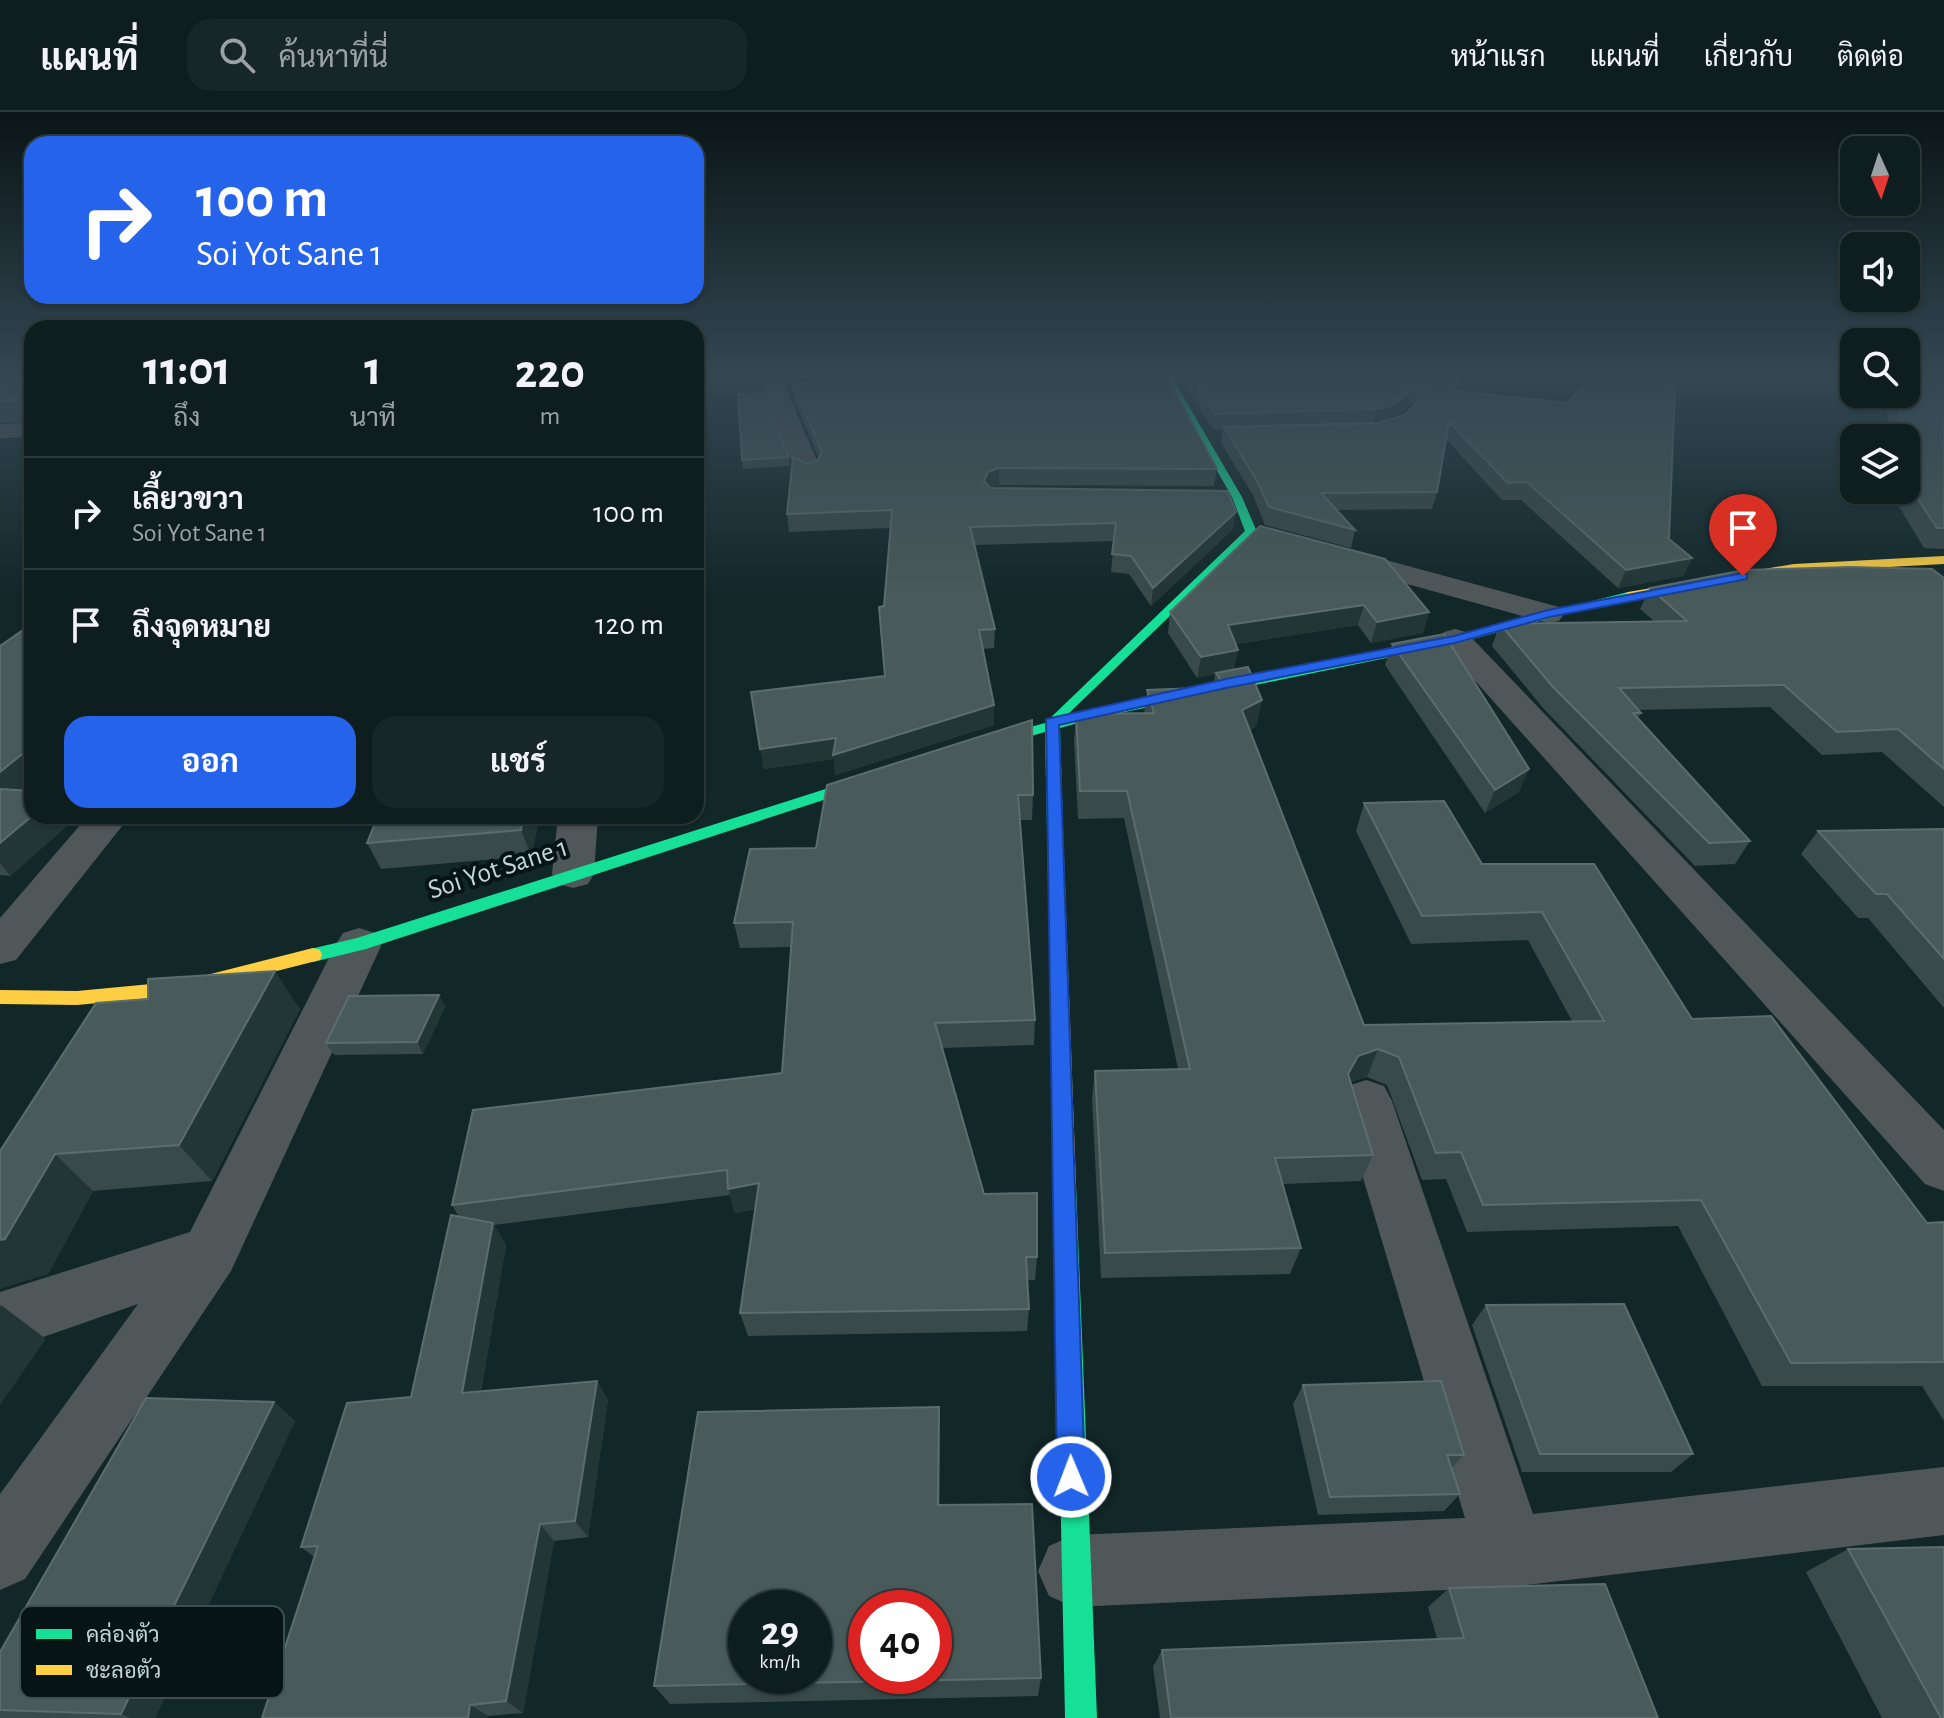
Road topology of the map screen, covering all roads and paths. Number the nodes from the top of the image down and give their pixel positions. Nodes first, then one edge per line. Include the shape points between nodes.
1 (799, 449) edge
2 (1209, 449) edge
3 (808, 470) edge
4 (1205, 497) edge
5 (1237, 497) junction
6 (1251, 532) junction
7 (1280, 540) edge
8 (1310, 548) edge
9 (1903, 559) junction
10 (1944, 560) edge
11 (1944, 591) edge
12 (1548, 614) junction
13 (1455, 639) junction
14 (1052, 722) junction
15 (954, 753) edge
16 (898, 771) edge
17 (103, 824) edge
18 (577, 824) edge
19 (573, 874) junction
20 (359, 944) junction
21 (0, 948) edge
22 (0, 997) edge
23 (1366, 1101) dead end
24 (1944, 1167) edge
25 (210, 1252) junction
26 (0, 1322) edge
27 (1944, 1501) edge
28 (1510, 1552) junction
29 (0, 1554) edge
30 (1074, 1571) junction
31 (1081, 1718) edge

1 - 3 street
2 - 5 street
4 - 5 street
5 - 6 street
6 - 7 street
6 - 14 street
8 - 12 street
9 - 10 street
9 - 11 street
9 - 12 street via 1771,571
12 - 13 street
13 - 14 street
13 - 24 street
14 - 15 street
14 - 30 street
16 - 19 street, Soi Yot Sane 1
17 - 21 street
18 - 19 street
19 - 20 street, Soi Yot Sane 1
20 - 22 street, Soi Yot Sane 1 via 183,988 77,998
20 - 25 street
23 - 28 street
25 - 26 street
25 - 29 street
27 - 28 street
28 - 30 street
30 - 31 street

